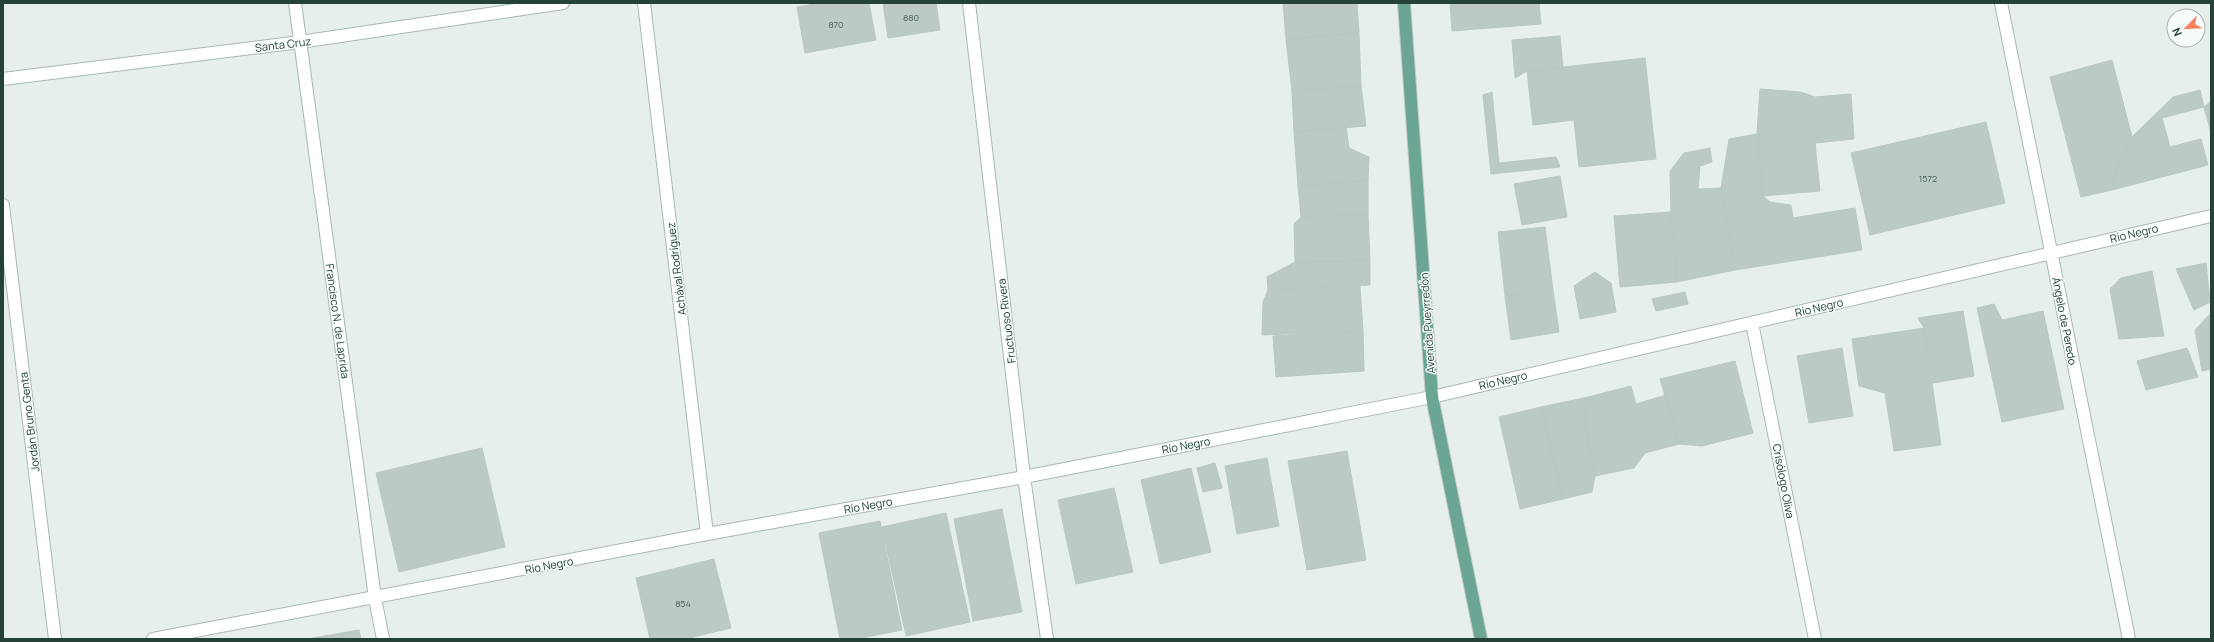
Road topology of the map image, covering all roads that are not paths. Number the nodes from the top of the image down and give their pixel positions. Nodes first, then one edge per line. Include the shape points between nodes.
1 (295, 3) edge
2 (563, 3) edge
3 (644, 3) edge
4 (969, 3) edge
5 (1404, 3) edge
6 (2002, 3) edge
7 (300, 42) junction
8 (3, 79) edge
9 (3, 205) edge
10 (2211, 216) edge
11 (2051, 253) junction
12 (1752, 323) junction
13 (1432, 396) junction
14 (1024, 477) junction
15 (707, 534) junction
16 (375, 598) junction
17 (55, 639) edge
18 (153, 639) edge
19 (383, 639) edge
20 (1047, 639) edge
21 (1481, 639) edge
22 (1815, 639) edge
23 (2129, 639) edge

1 - 7 street, Francisco N. de Laprida
2 - 7 street, Santa Cruz
3 - 15 street, Achával Rodríguez
4 - 14 street, Fructuoso Rivera
5 - 13 main road, Avenida Pueyrredón
6 - 11 street, Ángelo de Peredo
7 - 8 street, Santa Cruz
7 - 16 street, Francisco N. de Laprida
9 - 17 street, Jordán Bruno Genta
10 - 11 street, Río Negro
11 - 12 street, Río Negro
11 - 23 street, Ángelo de Peredo
12 - 13 street, Río Negro
12 - 22 street, Crisólogo Oliva
13 - 14 street, Río Negro
13 - 21 main road, Avenida Pueyrredón
14 - 15 street, Río Negro
14 - 20 street, Fructuoso Rivera
15 - 16 street, Río Negro
16 - 18 street, Río Negro
16 - 19 street, Francisco N. de Laprida

